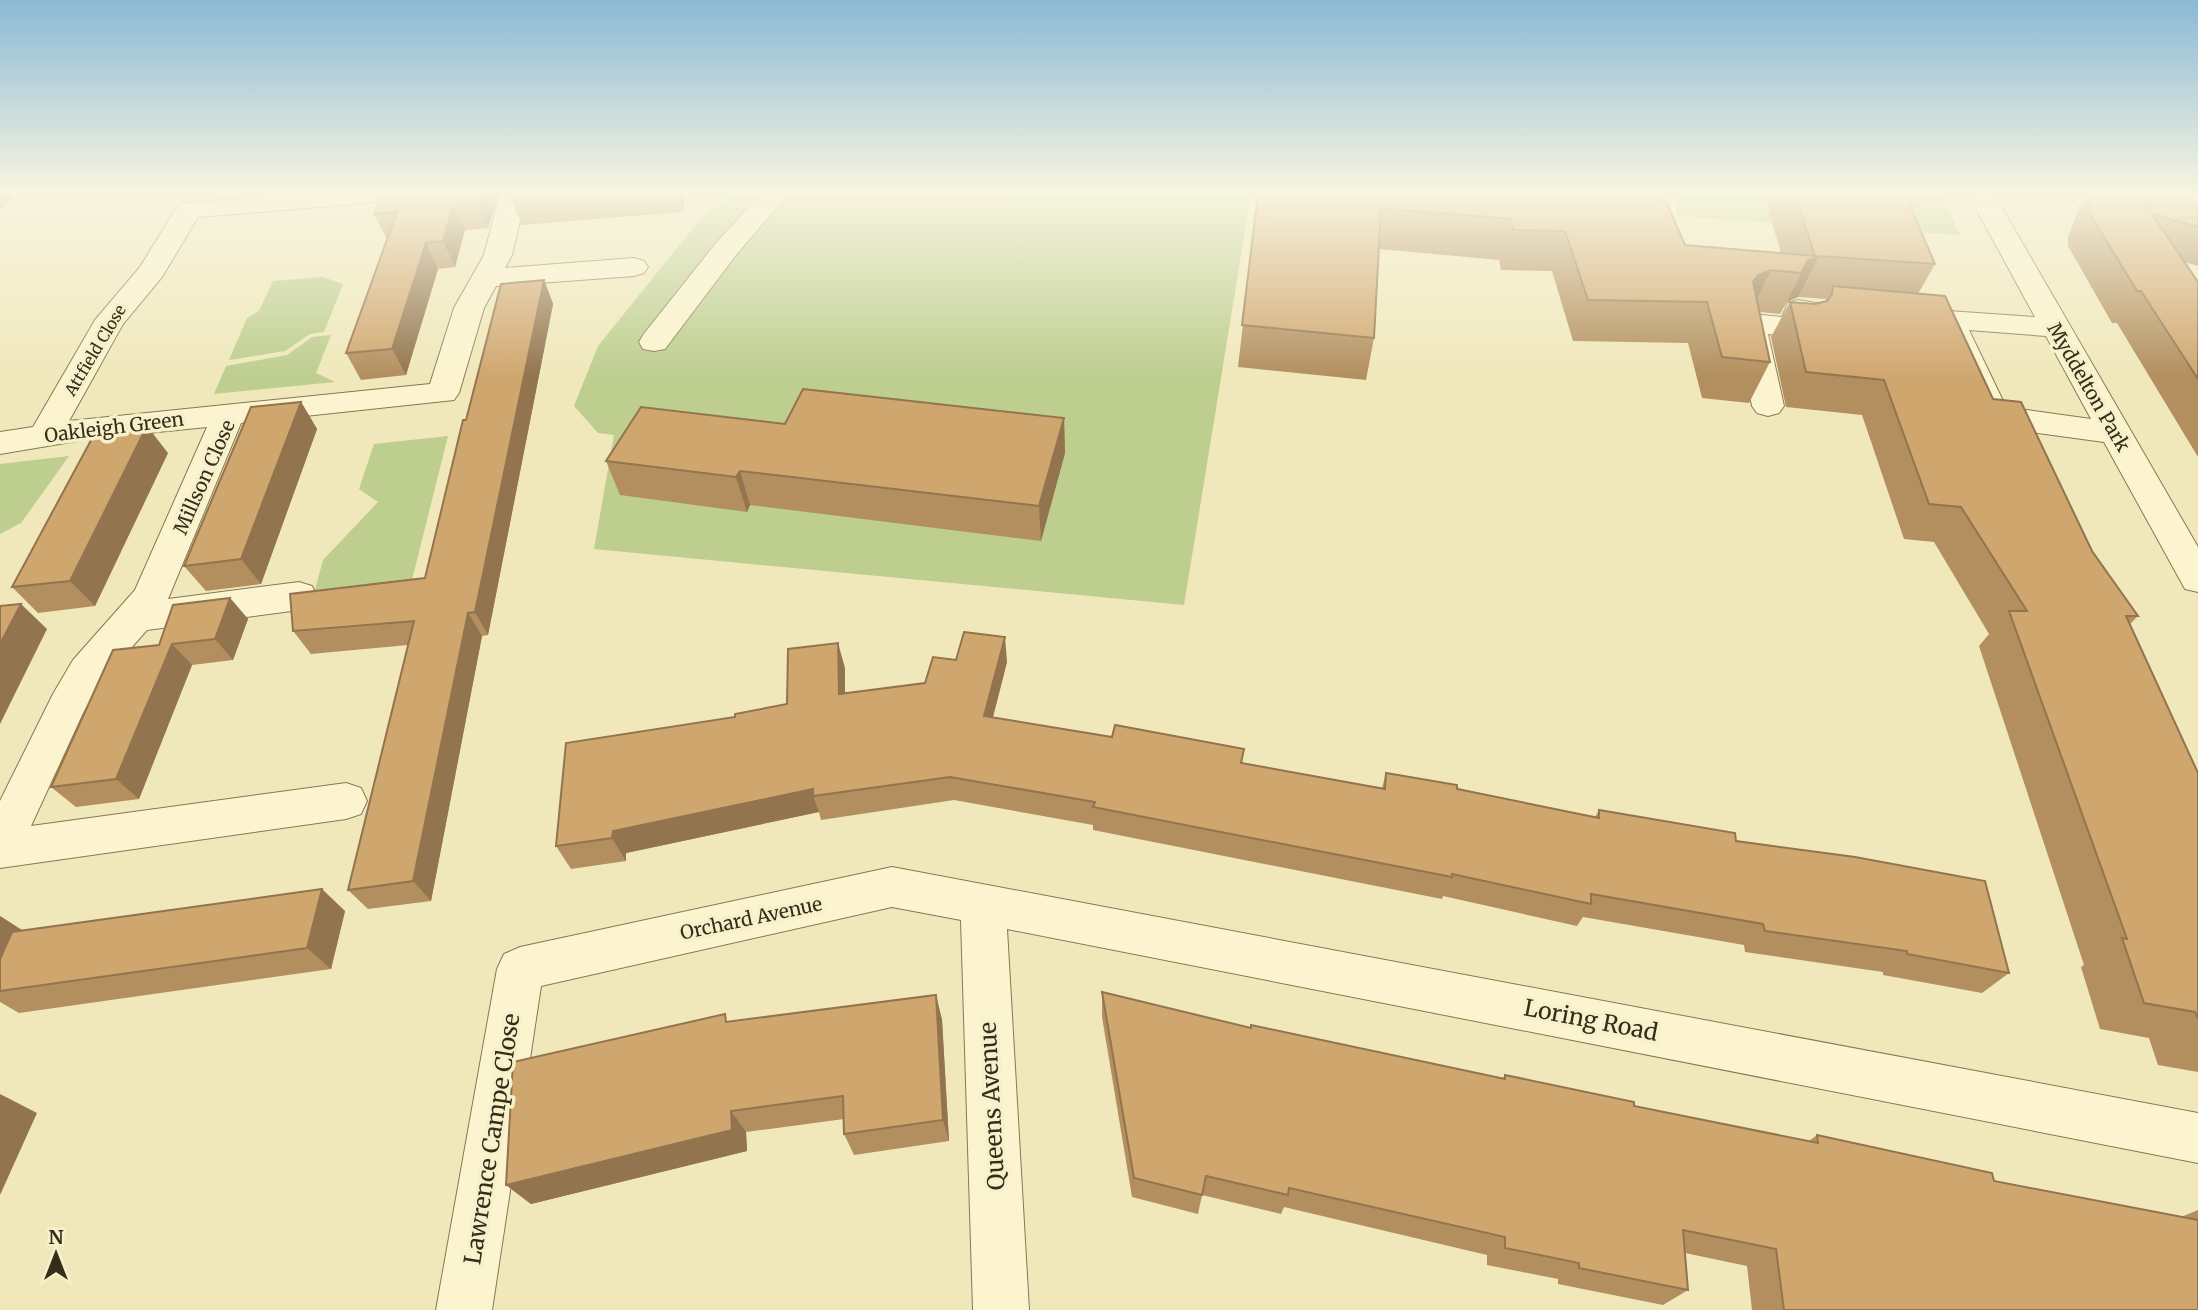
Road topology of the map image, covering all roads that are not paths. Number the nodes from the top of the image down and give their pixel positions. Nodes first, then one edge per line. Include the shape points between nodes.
1 (162, 255) edge
2 (498, 255) edge
3 (722, 255) edge
4 (2015, 255) edge
5 (634, 267) dead end
6 (485, 278) junction
7 (1839, 312) edge
8 (2054, 327) junction
9 (654, 342) dead end
10 (1768, 407) dead end
11 (229, 414) junction
12 (2117, 433) junction
13 (44, 435) junction
14 (0, 443) edge
15 (2198, 579) edge
16 (299, 596) edge
17 (136, 617) junction
18 (346, 801) dead end
19 (0, 847) edge
20 (984, 903) junction
21 (520, 969) joint
22 (2198, 1138) edge
23 (464, 1310) edge
24 (1002, 1310) edge

1 - 13 street, Attfield Close via 110,320
2 - 6 street
3 - 9 street
4 - 8 street, Myddelton Park
5 - 6 street
6 - 11 street, Millson Close via 469,308 443,393
7 - 10 street via 1798,309 1796,328 1751,323
8 - 12 street, Myddelton Park
8 - 12 street via 1935,319 1994,416
11 - 13 street, Oakleigh Green
11 - 17 street, Millson Close via 151,596
12 - 15 street, Myddelton Park
13 - 14 street, Oakleigh Green
16 - 17 street
17 - 19 street, Millson Close via 87,671
18 - 19 street, Millson Close
20 - 21 street, Orchard Avenue via 892,887
20 - 22 street, Loring Road
20 - 24 street, Queens Avenue
21 - 23 street, Lawrence Campe Close

